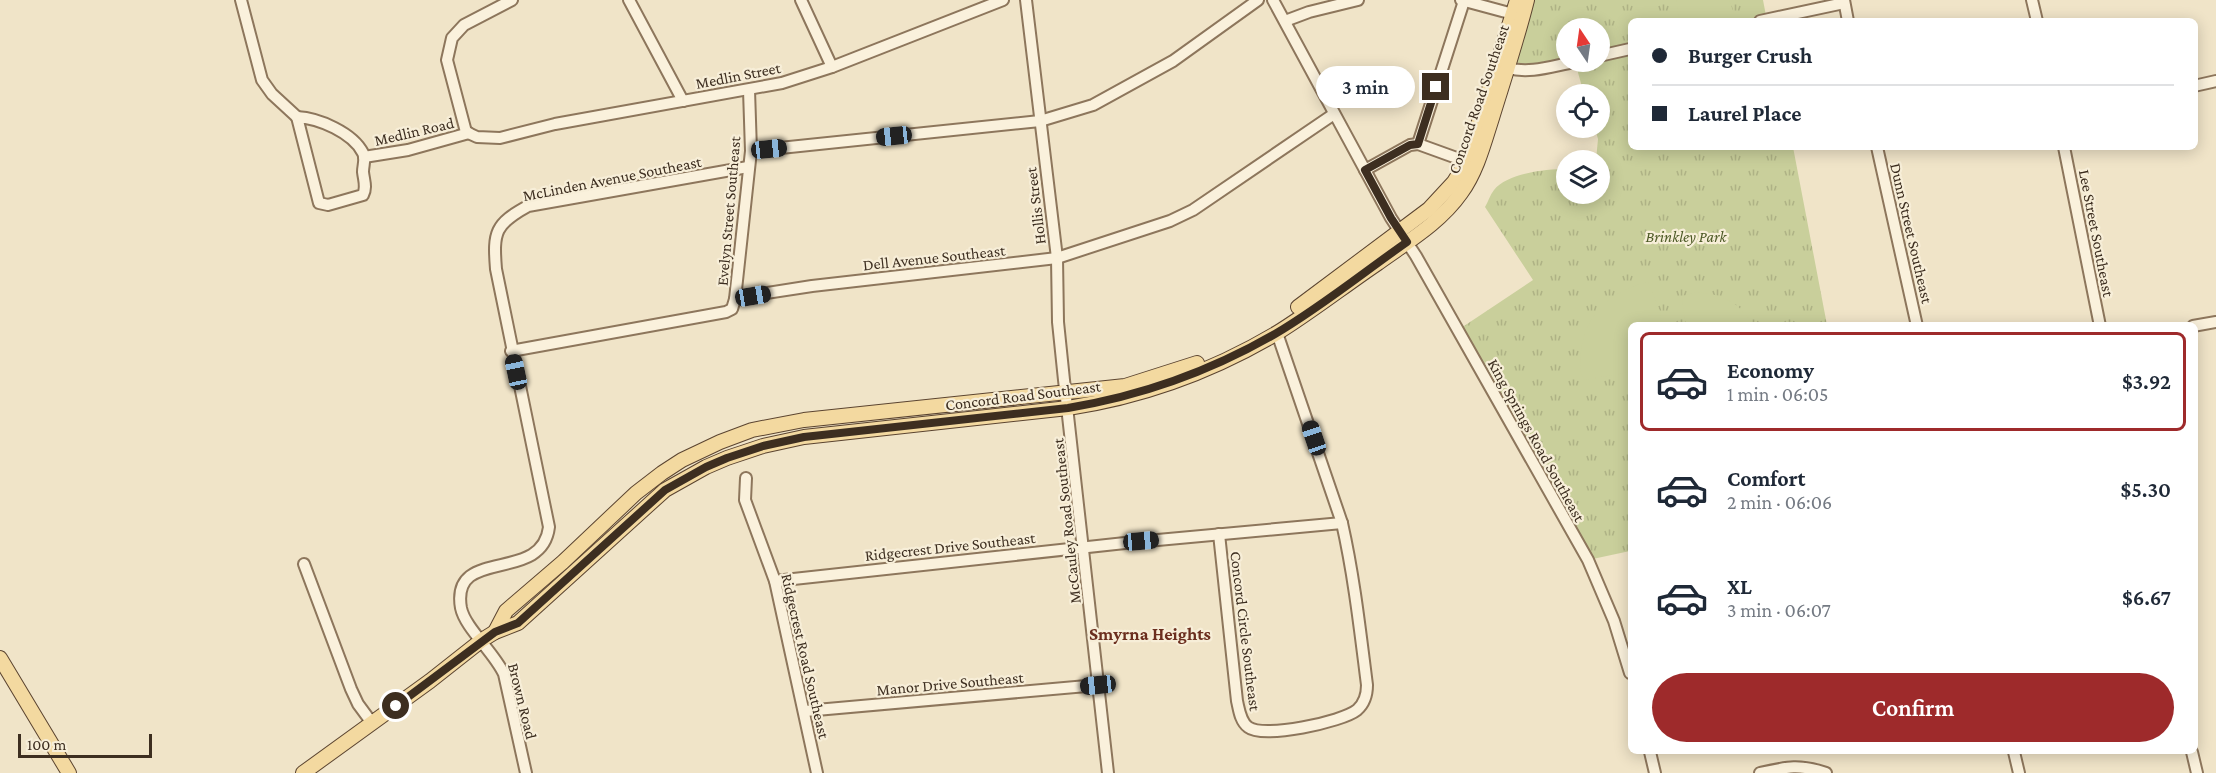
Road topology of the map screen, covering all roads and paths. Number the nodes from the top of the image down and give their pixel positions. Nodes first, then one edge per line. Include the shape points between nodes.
1 (241, 0) edge
2 (512, 0) edge
3 (628, 0) edge
4 (801, 0) edge
5 (1003, 0) edge
6 (1026, 0) edge
7 (1258, 0) edge
8 (1273, 0) edge
9 (1358, 0) edge
10 (1462, 0) edge
11 (1517, 0) edge
12 (1527, 0) edge
13 (2032, 0) edge
14 (1844, 2) edge
15 (1513, 14) junction
16 (1773, 18) edge
17 (1847, 18) edge
18 (2036, 18) edge
19 (1285, 21) junction
20 (1628, 49) edge
21 (1610, 54) edge
22 (1556, 66) edge
23 (832, 67) junction
24 (1508, 68) junction
25 (2216, 81) edge
26 (2198, 85) edge
27 (749, 90) junction
28 (683, 101) junction
29 (1334, 114) junction
30 (297, 117) junction
31 (1040, 121) junction
32 (470, 133) junction
33 (1418, 144) junction
34 (1878, 150) edge
35 (2065, 150) edge
36 (751, 151) junction
37 (364, 157) junction
38 (1465, 161) junction
39 (748, 167) junction
40 (1365, 170) junction
41 (1403, 236) junction
42 (1057, 258) junction
43 (735, 299) junction
44 (1916, 322) edge
45 (2099, 322) edge
46 (2216, 322) edge
47 (2198, 325) edge
48 (1277, 333) junction
49 (511, 351) junction
50 (1066, 392) junction
51 (1068, 408) junction
52 (746, 478) dead end
53 (1342, 523) junction
54 (1219, 534) junction
55 (1084, 547) junction
56 (304, 564) dead end
57 (775, 581) junction
58 (495, 632) junction
59 (482, 640) junction
60 (0, 658) edge
61 (1628, 666) edge
62 (1098, 685) junction
63 (805, 711) junction
64 (372, 723) junction
65 (1650, 754) edge
66 (2014, 754) edge
67 (2192, 754) edge
68 (69, 773) edge
69 (303, 773) edge
70 (526, 773) edge
71 (817, 773) edge
72 (1108, 773) edge
73 (1655, 773) edge
74 (1760, 773) edge
75 (1826, 773) edge
76 (2019, 773) edge
77 (2197, 773) edge

1 - 30 street via 262,80
2 - 32 street via 464,25 452,38 447,60 461,117
3 - 28 street
4 - 23 street
5 - 23 street, Medlin Street
6 - 31 street, Hollis Street
7 - 31 street via 1173,61 1093,105
8 - 19 street, King Springs Road Southeast
9 - 19 street
10 - 15 street
10 - 33 street
11 - 15 main road, Concord Road Southeast
12 - 24 main road, Concord Road Southeast
13 - 18 street
14 - 16 street
14 - 17 street
15 - 38 main road, Concord Road Southeast
19 - 29 street, King Springs Road Southeast
20 - 21 street
22 - 24 street via 1520,71
23 - 27 street, Medlin Street
24 - 41 main road, Concord Road Southeast via 1469,180 1449,208
25 - 26 street
27 - 28 street, Medlin Street
27 - 36 street, Evelyn Street Southeast
28 - 32 street, Medlin Street via 500,138
29 - 40 street, King Springs Road Southeast
29 - 42 street, Dell Avenue Southeast via 1193,210
30 - 37 street via 340,132 355,143
30 - 37 street via 319,203 328,205 363,195
31 - 36 street
31 - 42 street, Hollis Street
32 - 37 street, Medlin Road
33 - 38 street, Concord Road Southeast
33 - 40 street
34 - 44 street, Dunn Street Southeast
35 - 45 street, Lee Street Southeast
36 - 39 street, Evelyn Street Southeast
38 - 41 main road, Concord Road Southeast via 1454,182
39 - 43 street, Evelyn Street Southeast
39 - 49 street, McLinden Avenue Southeast via 528,206 502,223 495,242 496,269
40 - 41 street, King Springs Road Southeast
41 - 48 main road, Concord Road Southeast
41 - 50 main road, Concord Road Southeast via 1296,309 1197,363 1138,383
41 - 61 street, King Springs Road Southeast via 1588,560
42 - 43 street, Dell Avenue Southeast via 812,286
42 - 50 street, Hollis Street via 1058,322
43 - 49 street, Dell Avenue Southeast via 732,309 726,312
46 - 47 street
48 - 51 main road, Concord Road Southeast via 1182,378 1130,395
48 - 53 street, Concord Circle Southeast
49 - 59 street, McLinden Avenue Southeast via 549,527 543,545 534,555 476,572 464,586 463,613
50 - 51 street, Hollis Street
50 - 58 main road, Concord Road Southeast via 804,420 752,430 720,442 682,460 636,493 506,612
51 - 55 street, McCauley Road Southeast
51 - 58 main road, Concord Road Southeast via 804,437 727,458 665,490 518,623
52 - 57 street, Ridgecrest Road Southeast via 745,500
53 - 54 street, Ridgecrest Drive Southeast
53 - 54 street, Concord Circle Southeast via 1354,583 1367,693 1357,710 1347,716 1268,730 1248,727 1240,713
54 - 55 street, Ridgecrest Drive Southeast
55 - 57 street, Ridgecrest Drive Southeast
55 - 62 street, McCauley Road Southeast
56 - 64 street via 351,689
57 - 63 street, Ridgecrest Road Southeast
58 - 59 main road, Concord Road Southeast
59 - 64 main road, Concord Road Southeast
59 - 70 street, Brown Road via 504,674
60 - 68 main road
62 - 63 street, Manor Drive Southeast
62 - 72 street, McCauley Road Southeast
63 - 71 street, Ridgecrest Road Southeast
64 - 69 main road, Concord Road Southeast
65 - 73 street
66 - 76 street
67 - 77 street
74 - 75 street via 1791,766

